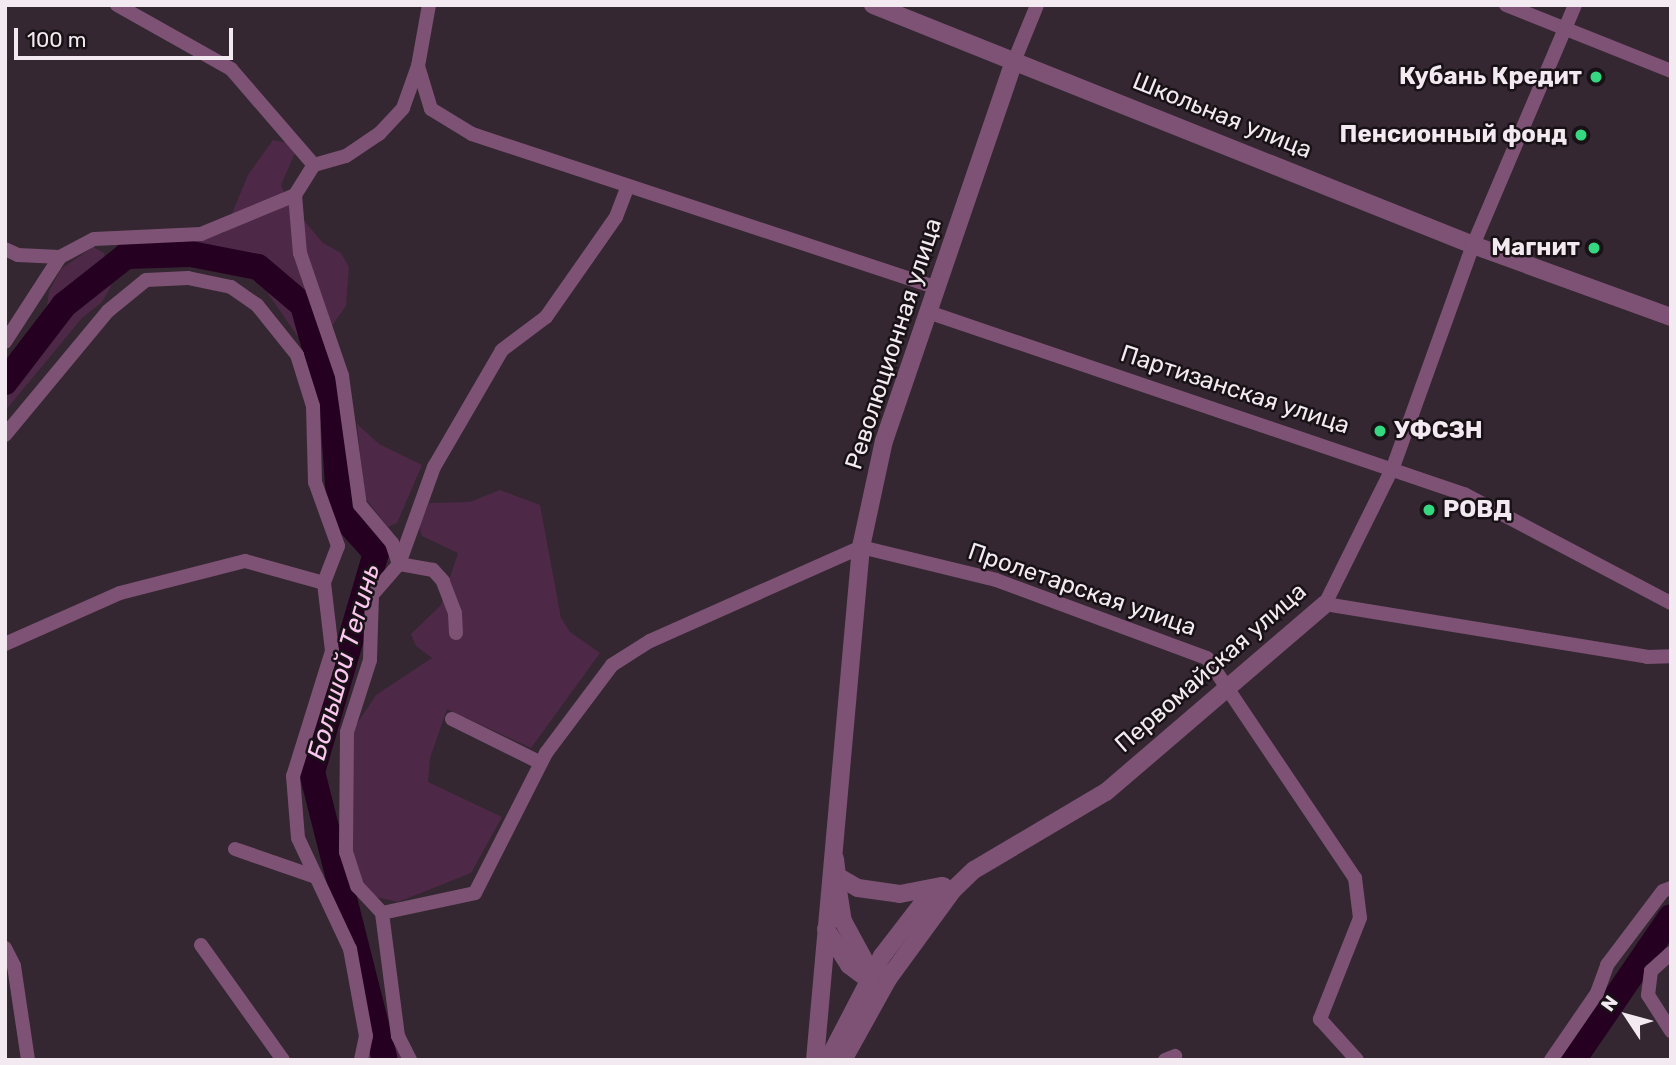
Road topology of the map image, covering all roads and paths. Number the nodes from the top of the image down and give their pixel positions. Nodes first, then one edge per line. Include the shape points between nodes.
1 (117, 5) edge
2 (429, 5) edge
3 (873, 5) edge
4 (1037, 5) edge
5 (1506, 5) edge
6 (1575, 5) edge
7 (1566, 29) junction
8 (1015, 59) junction
9 (418, 66) junction
10 (1671, 71) edge
11 (314, 164) junction
12 (627, 188) junction
13 (295, 195) junction
14 (1474, 245) junction
15 (5, 248) edge
16 (60, 257) junction
17 (937, 288) junction
18 (928, 312) junction
19 (1671, 317) edge
20 (5, 342) edge
21 (5, 436) edge
22 (1393, 467) junction
23 (861, 547) junction
24 (398, 564) junction
25 (324, 583) junction
26 (1671, 603) edge
27 (1325, 604) junction
28 (456, 634) dead end
29 (5, 645) edge
30 (1671, 656) edge
31 (1227, 691) junction
32 (452, 719) dead end
33 (541, 763) junction
34 (833, 835) junction
35 (235, 849) dead end
36 (837, 876) junction
37 (316, 877) junction
38 (949, 888) junction
39 (1671, 888) edge
40 (382, 913) junction
41 (825, 925) junction
42 (201, 945) dead end
43 (5, 948) edge
44 (905, 952) junction
45 (1671, 953) edge
46 (10, 970) edge
47 (870, 978) junction
48 (870, 1009) junction
49 (1671, 1031) edge
50 (27, 1060) edge
51 (283, 1060) edge
52 (361, 1060) edge
53 (410, 1060) edge
54 (815, 1060) edge
55 (828, 1060) edge
56 (843, 1060) edge
57 (1357, 1060) edge
58 (1552, 1060) edge

1 - 11 street via 231,69
2 - 9 street
3 - 8 street, Школьная улица
4 - 8 street, Революционная улица
5 - 7 street
6 - 7 street, Первомайская улица
7 - 10 street
7 - 14 street, Первомайская улица
8 - 14 street, Школьная улица
8 - 17 street, Революционная улица
9 - 11 street via 403,108 379,134 346,156
9 - 12 street via 431,108 472,134
11 - 13 street
12 - 17 street
12 - 24 street via 616,217 546,317 502,350 434,467
13 - 16 street via 201,234 94,239
13 - 24 street via 300,253 342,376 360,505 392,543
14 - 19 street, Школьная улица
14 - 22 street, Первомайская улица
15 - 16 street via 18,255
16 - 20 street
17 - 18 street, Революционная улица
18 - 22 street, Партизанская улица
18 - 23 street, Революционная улица via 884,441
21 - 25 street via 108,311 146,280 188,278 231,287 257,305 297,355 313,406 316,482 338,546
22 - 26 street, Партизанская улица via 1464,494
22 - 27 street, Первомайская улица
23 - 31 street, Пролетарская улица via 996,580 1207,658
23 - 33 street via 650,640 612,665
23 - 34 street, Революционная улица
24 - 28 street via 433,570 443,581 455,613
24 - 40 street via 372,595 370,660 347,732 345,753 346,852 357,886
25 - 29 street via 245,561 120,593
25 - 37 street via 332,651 293,776 298,838
27 - 30 street via 1647,657
27 - 31 street, Первомайская улица
31 - 38 street, Первомайская улица via 1106,792
31 - 57 street, Пролетарская улица via 1355,878 1360,918 1320,1019
32 - 33 street
33 - 40 street via 475,893
34 - 36 street
34 - 41 street
35 - 37 street
36 - 38 street via 880,893
36 - 47 street via 836,900
37 - 52 street via 350,949 366,1036
38 - 44 street, Первомайская улица
38 - 47 street via 903,926
39 - 58 street via 1663,891 1606,965 1597,993
40 - 53 street via 398,1036
41 - 47 street via 849,965
41 - 54 street
42 - 51 street
43 - 46 street
44 - 47 street via 891,968
44 - 48 street, Первомайская улица
45 - 49 street via 1651,971 1648,995
46 - 50 street
47 - 48 street
47 - 55 street
48 - 56 street, Первомайская улица

